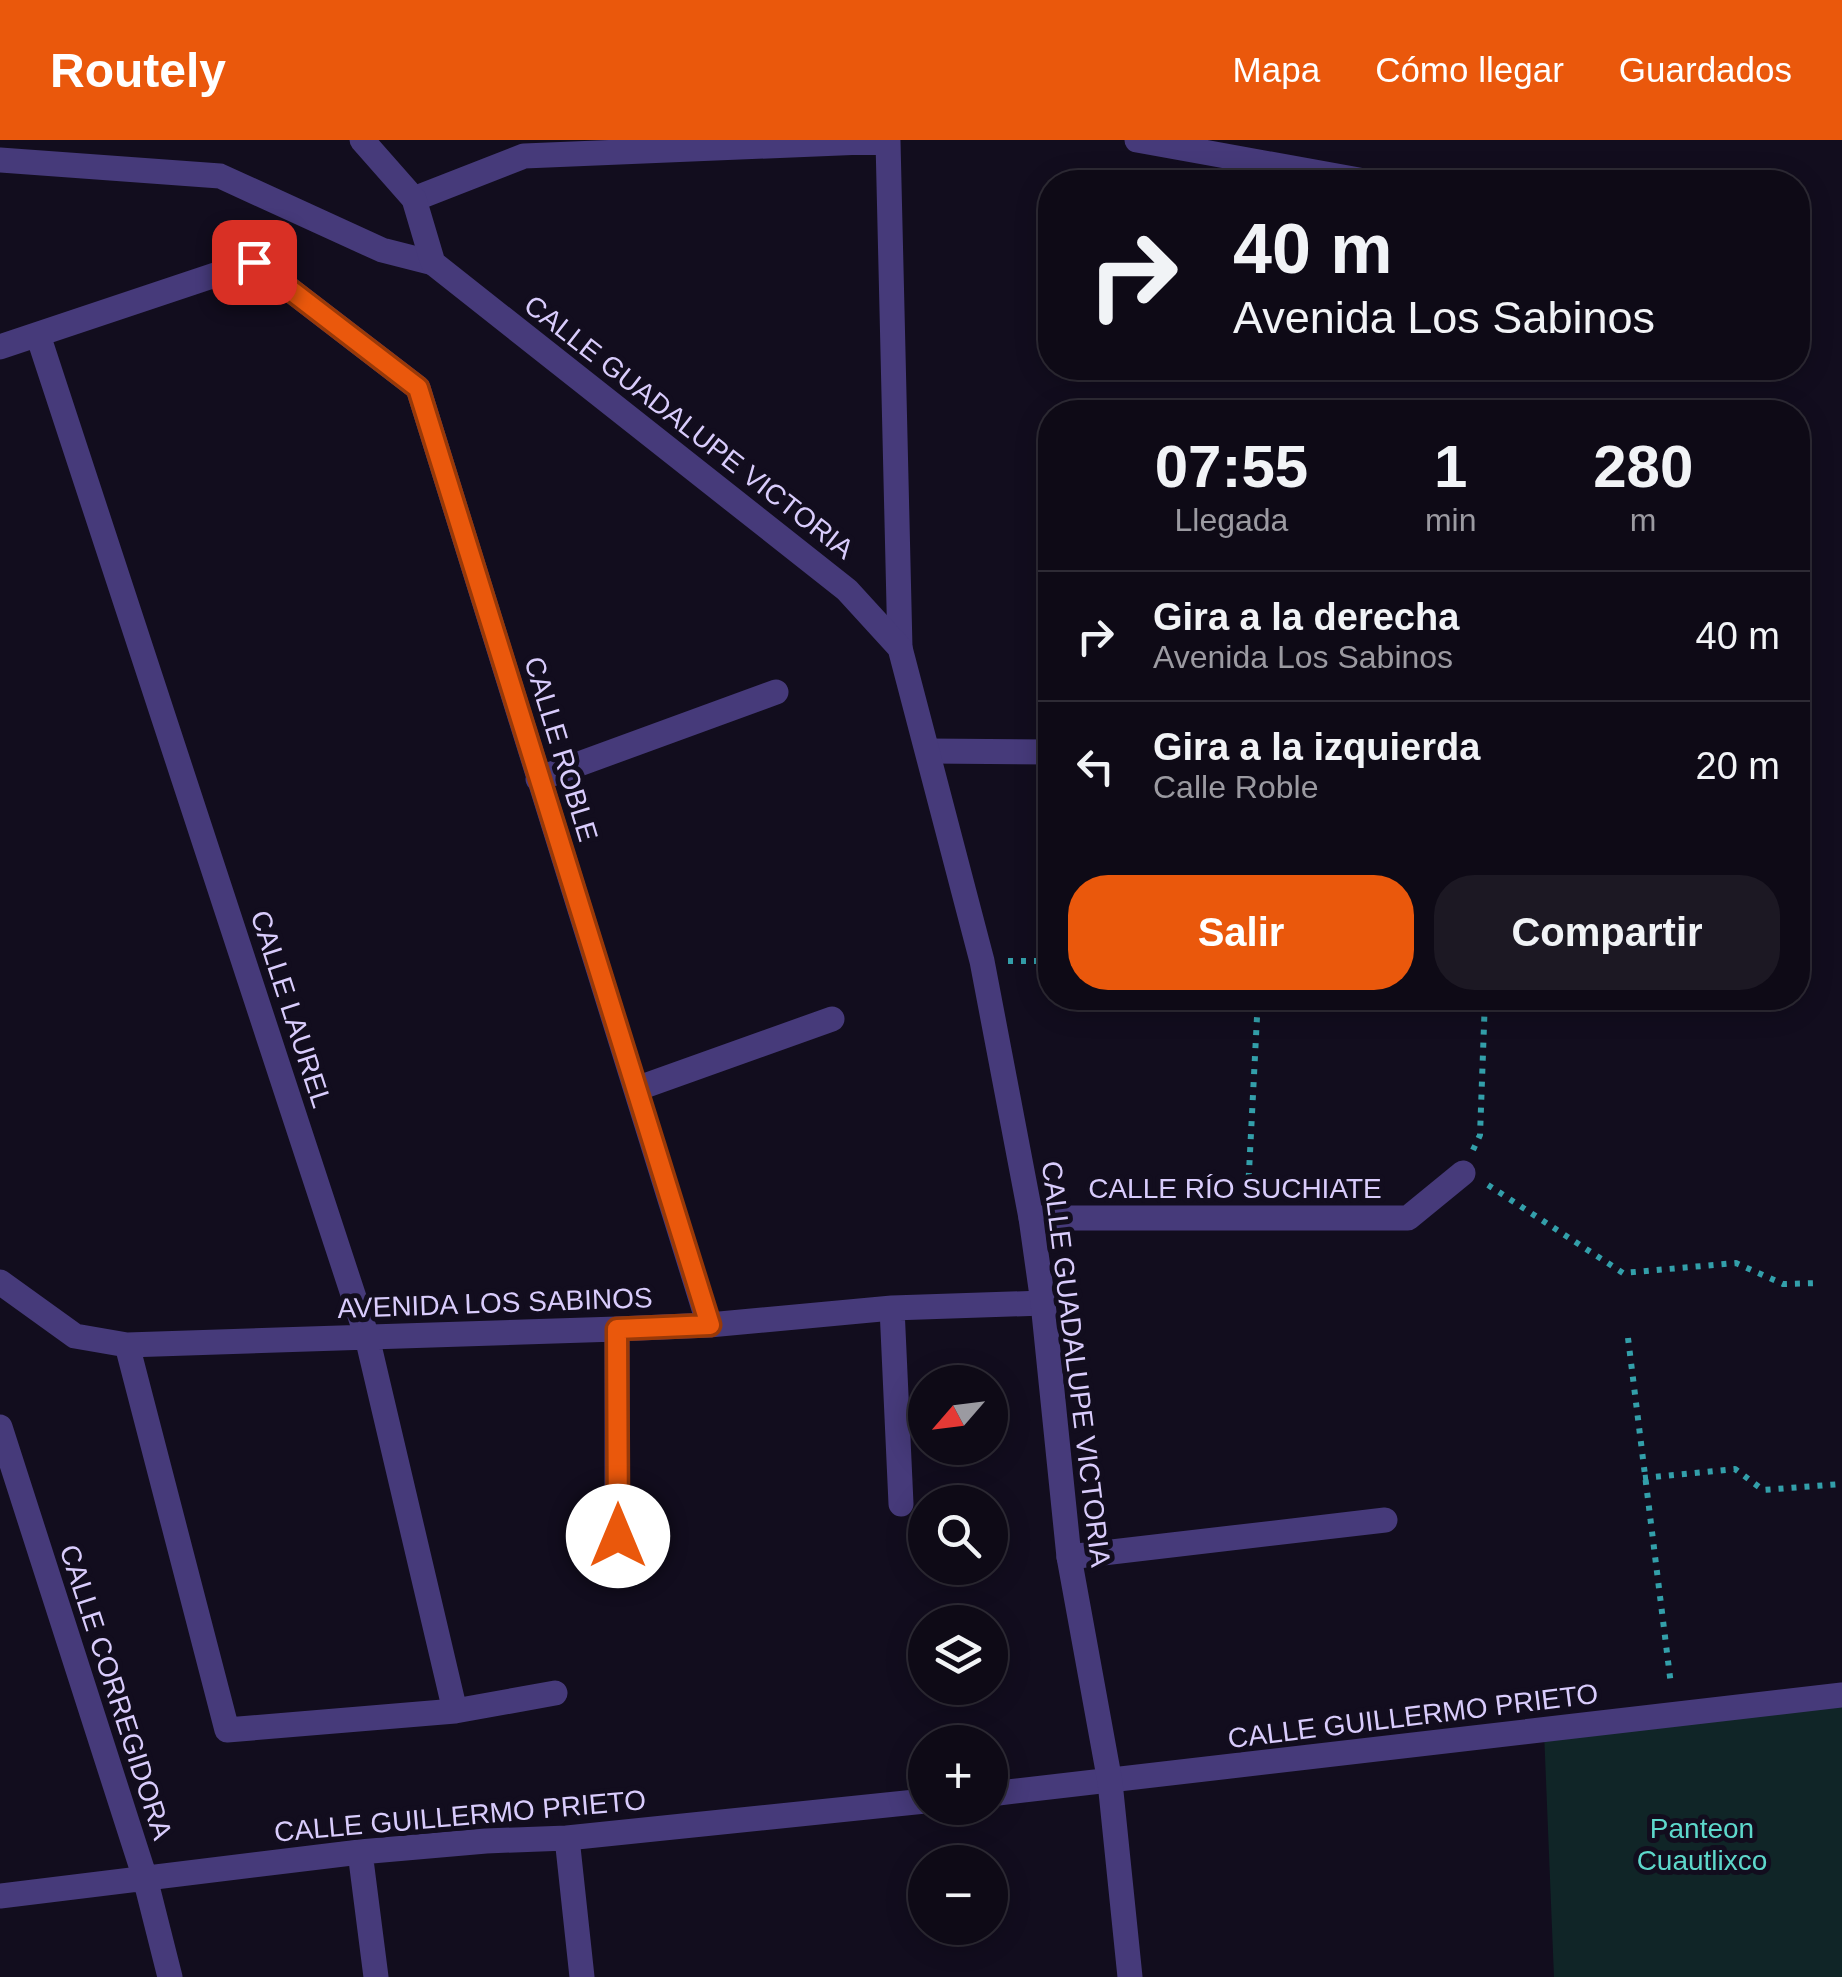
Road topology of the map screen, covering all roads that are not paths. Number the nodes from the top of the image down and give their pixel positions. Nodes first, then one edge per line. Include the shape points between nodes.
1 (362, 140) edge
2 (1137, 140) edge
3 (888, 141) edge
4 (0, 160) edge
5 (1303, 170) edge
6 (414, 199) junction
7 (433, 263) junction
8 (38, 336) junction
9 (0, 347) edge
10 (900, 648) junction
11 (776, 692) dead end
12 (929, 750) junction
13 (1038, 752) edge
14 (538, 779) junction
15 (832, 1019) dead end
16 (636, 1089) junction
17 (1464, 1173) road end
18 (1031, 1218) junction
19 (0, 1282) edge
20 (1044, 1303) junction
21 (892, 1308) junction
22 (710, 1325) junction
23 (617, 1329) junction
24 (367, 1337) junction
25 (128, 1345) junction
26 (0, 1427) edge
27 (901, 1504) dead end
28 (1385, 1520) dead end
29 (618, 1536) dead end
30 (1069, 1557) junction
31 (555, 1694) dead end
32 (1842, 1694) edge
33 (456, 1711) junction
34 (1110, 1782) junction
35 (1008, 1792) edge
36 (908, 1803) edge
37 (567, 1838) junction
38 (360, 1852) junction
39 (145, 1878) junction
40 (0, 1896) edge
41 (170, 1977) edge
42 (376, 1977) edge
43 (582, 1977) edge
44 (1130, 1977) edge

1 - 6 street
2 - 5 street
3 - 6 street via 524,156
3 - 10 street, CALLE GUADALUPE VICTORIA
4 - 7 street via 220,176 382,250
6 - 7 street
7 - 10 street, CALLE GUADALUPE VICTORIA via 848,590
8 - 9 street
8 - 14 street, CALLE ROBLE via 254,262 418,388
8 - 24 street, CALLE LAUREL
10 - 12 street, CALLE GUADALUPE VICTORIA
11 - 14 street
12 - 13 street
12 - 18 street, CALLE GUADALUPE VICTORIA via 982,960
14 - 16 street, CALLE ROBLE
15 - 16 street
16 - 22 street, CALLE ROBLE
17 - 18 street, CALLE RÍO SUCHIATE via 1408,1218
18 - 20 street, CALLE GUADALUPE VICTORIA
19 - 25 street, AVENIDA LOS SABINOS via 74,1336
20 - 21 street, AVENIDA LOS SABINOS
20 - 30 street, CALLE GUADALUPE VICTORIA
21 - 22 street, AVENIDA LOS SABINOS
21 - 27 street
22 - 23 street, AVENIDA LOS SABINOS
23 - 24 street, AVENIDA LOS SABINOS
23 - 29 street
24 - 25 street, AVENIDA LOS SABINOS
24 - 33 street, CALLE LAUREL
25 - 33 street via 227,1730
26 - 39 street, CALLE CORREGIDORA
28 - 30 street
30 - 34 street, CALLE GUADALUPE VICTORIA
31 - 33 street
32 - 34 street, CALLE GUILLERMO PRIETO
34 - 35 street, CALLE GUILLERMO PRIETO
34 - 44 street, CALLE GUADALUPE VICTORIA
36 - 37 street, CALLE GUILLERMO PRIETO
37 - 38 street, CALLE GUILLERMO PRIETO
37 - 43 street
38 - 39 street, CALLE GUILLERMO PRIETO
38 - 42 street
39 - 40 street, CALLE GUILLERMO PRIETO
39 - 41 street, CALLE CORREGIDORA

